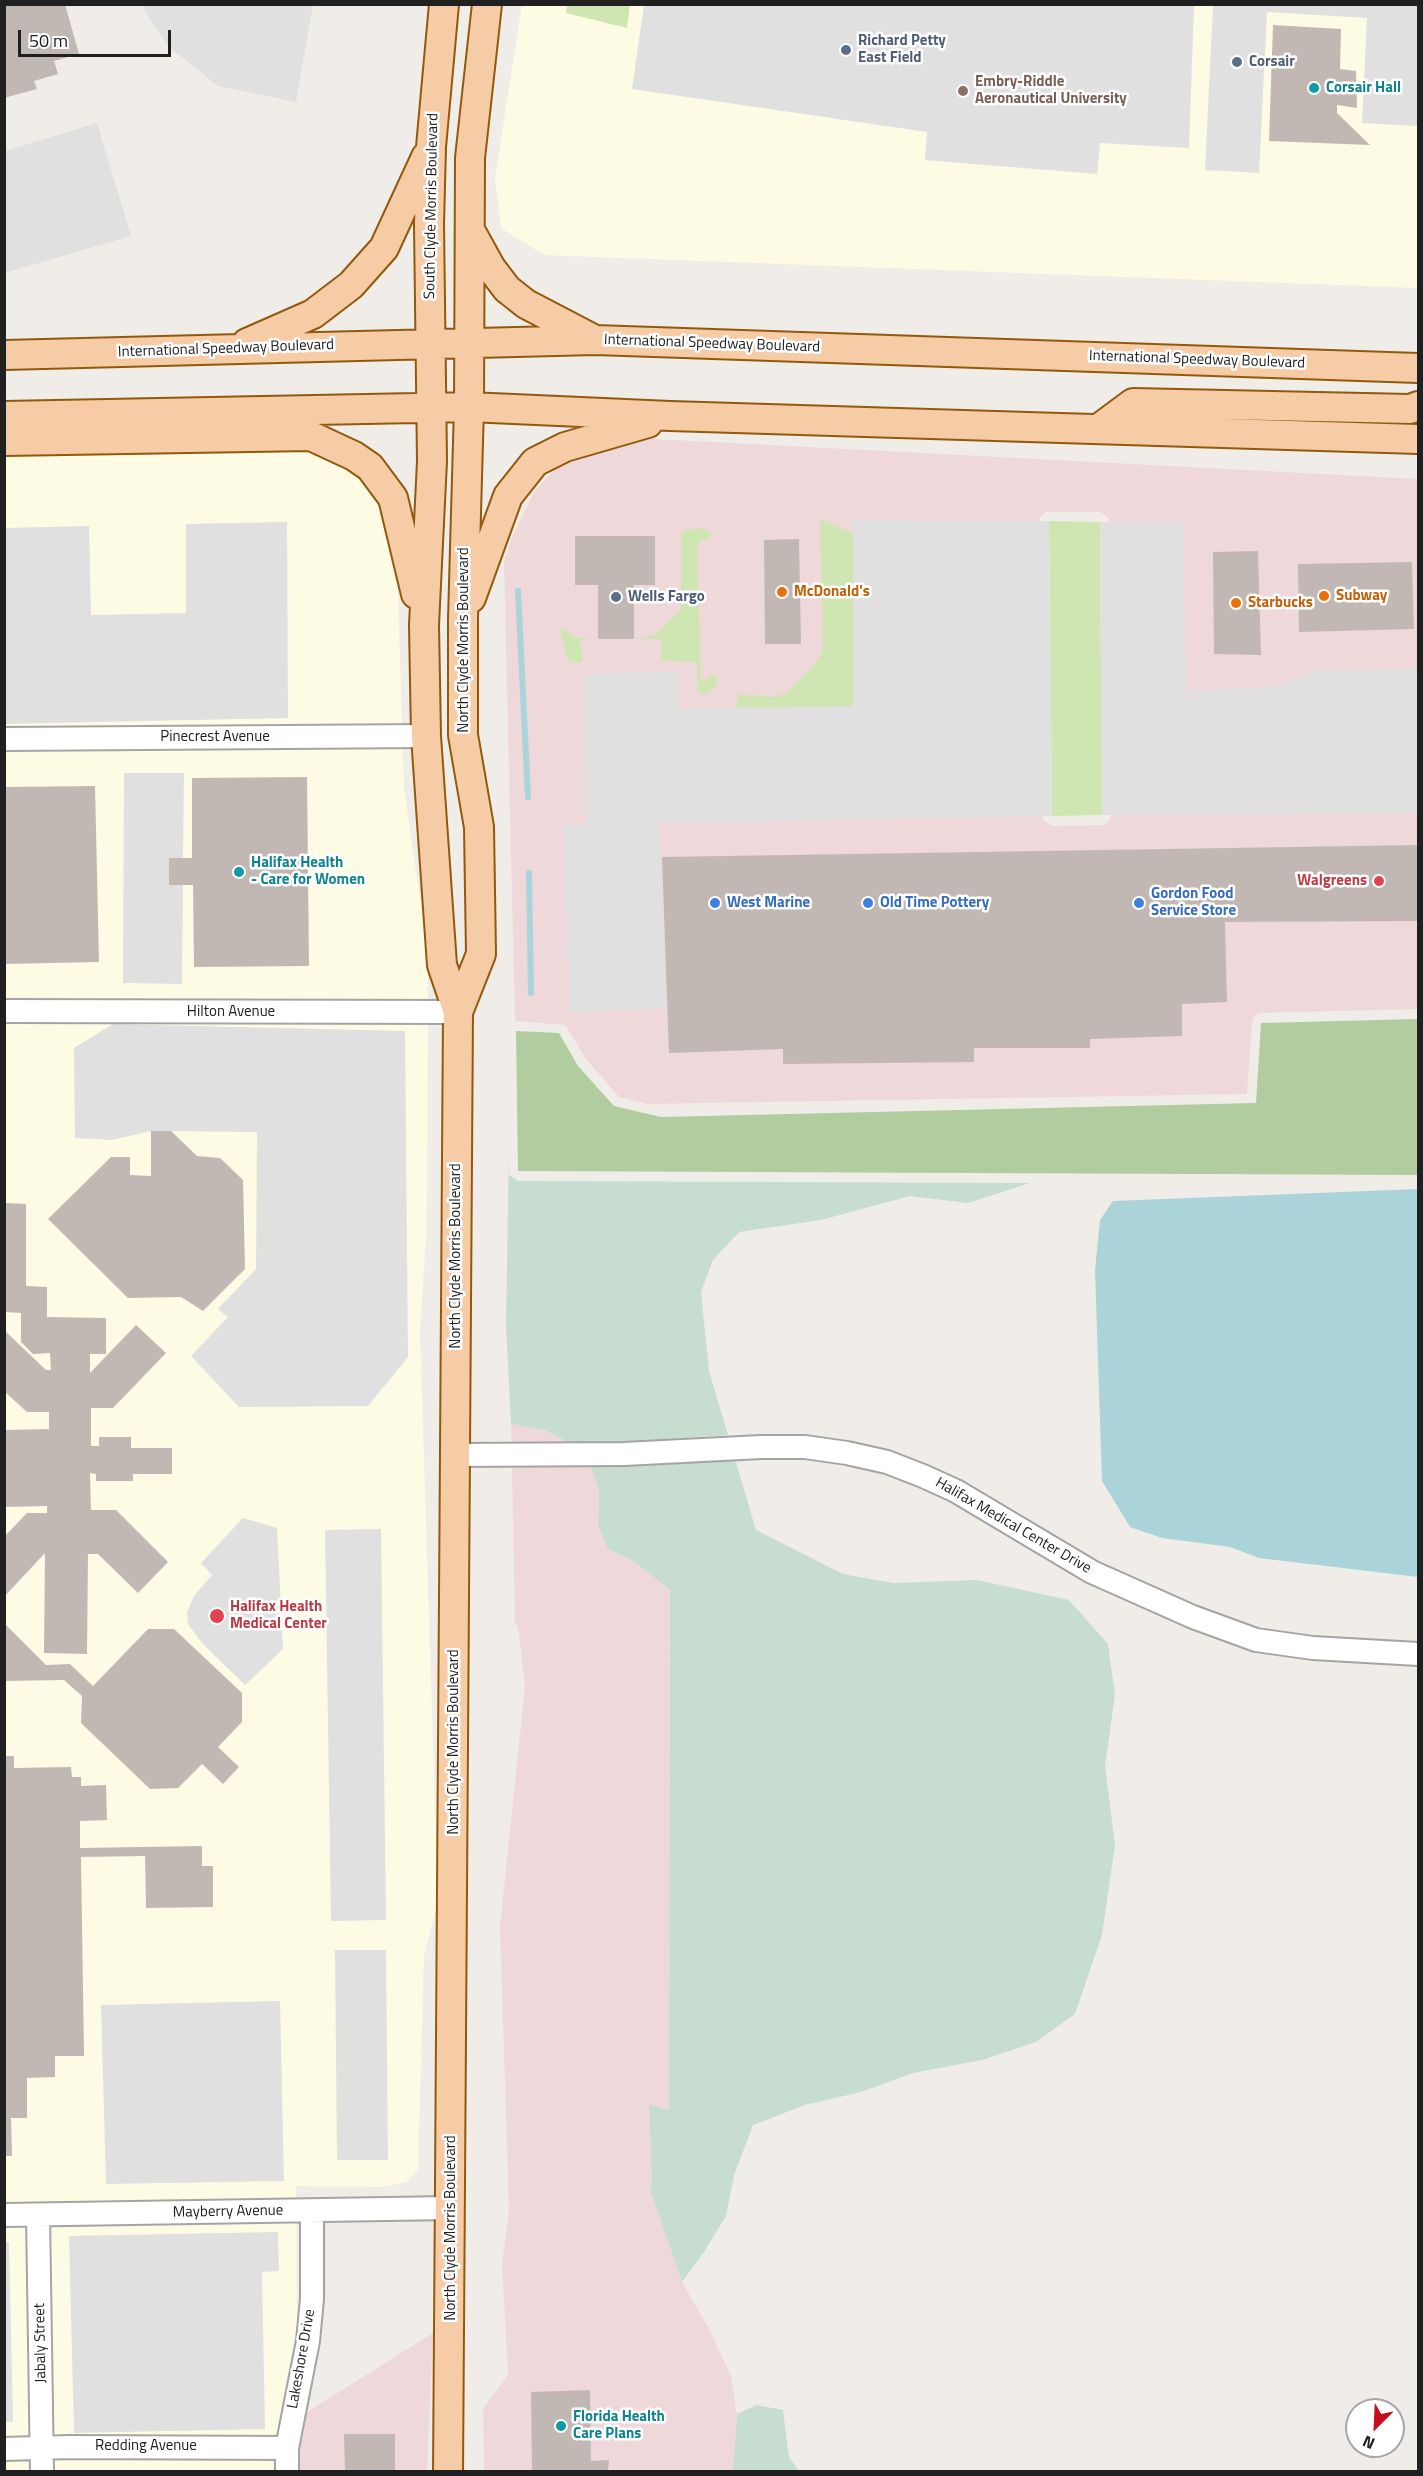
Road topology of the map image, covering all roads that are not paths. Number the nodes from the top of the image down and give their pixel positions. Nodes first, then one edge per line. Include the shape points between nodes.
1 (444, 4) edge
2 (487, 4) edge
3 (431, 147) junction
4 (468, 221) junction
5 (595, 340) junction
6 (468, 342) junction
7 (430, 344) junction
8 (235, 348) junction
9 (4, 355) edge
10 (1419, 368) edge
11 (1419, 406) edge
12 (469, 407) junction
13 (431, 409) junction
14 (4, 416) edge
15 (670, 416) junction
16 (1098, 429) junction
17 (1419, 439) edge
18 (4, 441) edge
19 (463, 620) junction
20 (424, 625) junction
21 (426, 736) junction
22 (4, 739) edge
23 (4, 1011) edge
24 (458, 1012) junction
25 (455, 1455) junction
26 (1419, 1654) edge
27 (451, 2208) junction
28 (312, 2211) junction
29 (38, 2215) junction
30 (4, 2216) edge
31 (44, 2447) junction
32 (287, 2448) junction
33 (4, 2449) edge
34 (42, 2472) edge
35 (287, 2472) edge
36 (448, 2472) edge

1 - 3 main road, South Clyde Morris Boulevard
2 - 4 main road via 470,158
3 - 7 main road, South Clyde Morris Boulevard
3 - 8 main road via 384,248 351,285 313,314
4 - 5 main road via 470,234 507,289 526,304
4 - 6 main road
5 - 6 main road, International Speedway Boulevard
5 - 10 main road, International Speedway Boulevard
6 - 7 main road, International Speedway Boulevard
6 - 12 main road
7 - 8 main road, International Speedway Boulevard
7 - 13 main road, South Clyde Morris Boulevard
8 - 9 main road, International Speedway Boulevard
11 - 16 main road via 1410,409 1133,403
12 - 13 main road
12 - 15 main road
12 - 19 main road, North Clyde Morris Boulevard
13 - 14 main road
13 - 20 main road, North Clyde Morris Boulevard
15 - 16 main road
15 - 19 main road via 565,447 536,462 508,496
16 - 17 main road
18 - 20 main road via 311,436 370,467 393,498
19 - 24 main road, North Clyde Morris Boulevard via 463,735 479,827 481,954
20 - 21 main road, North Clyde Morris Boulevard
21 - 22 street, Pinecrest Avenue
21 - 24 main road, North Clyde Morris Boulevard via 442,965
23 - 24 street, Hilton Avenue
24 - 25 main road, North Clyde Morris Boulevard
25 - 26 street, Halifax Medical Center Drive via 624,1454 761,1446 847,1453 887,1462 956,1491 1092,1572 1256,1640 1312,1648
25 - 27 main road, North Clyde Morris Boulevard
27 - 28 street, Mayberry Avenue
27 - 36 main road, North Clyde Morris Boulevard
28 - 29 street, Mayberry Avenue
28 - 32 street, Lakeshore Drive via 308,2341
29 - 30 street, Mayberry Avenue
29 - 31 street, Jabaly Street
31 - 32 street, Redding Avenue
31 - 33 street, Redding Avenue
31 - 34 street, Jabaly Street
32 - 35 street, Lakeshore Drive

